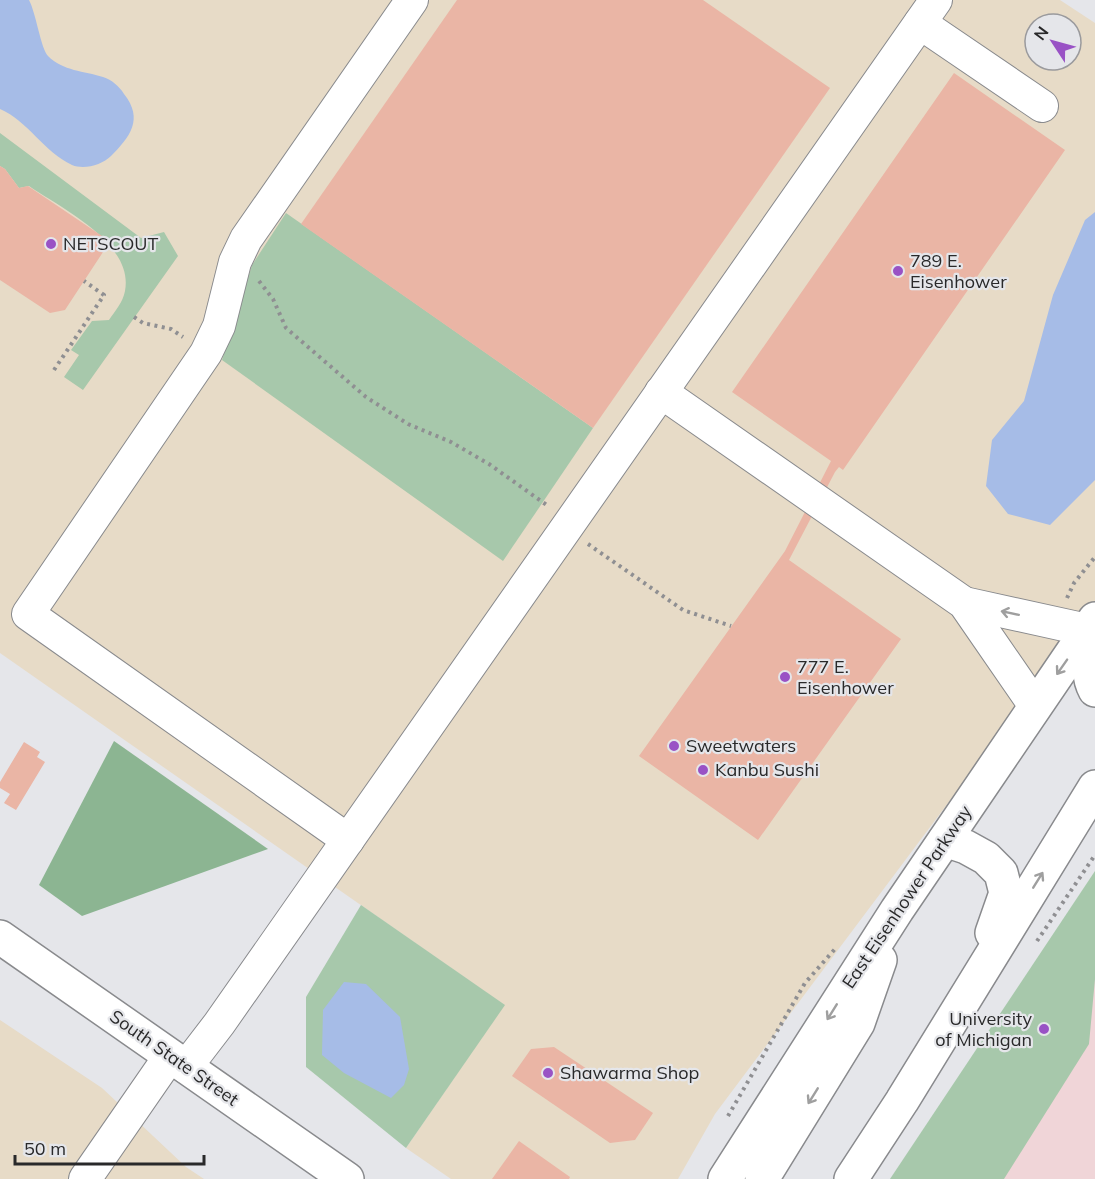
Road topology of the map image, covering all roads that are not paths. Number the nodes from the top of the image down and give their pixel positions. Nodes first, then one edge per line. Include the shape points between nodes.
1 (412, 0) edge
2 (928, 11) edge
3 (1042, 106) dead end
4 (661, 392) junction
5 (964, 603) junction
6 (1084, 632) edge
7 (1095, 690) edge
8 (1035, 706) junction
9 (1095, 787) edge
10 (348, 840) junction
11 (945, 840) junction
12 (897, 910) junction
13 (0, 937) edge
14 (178, 1061) junction
15 (86, 1179) edge
16 (348, 1179) edge
17 (725, 1179) edge
18 (762, 1179) edge
19 (833, 1179) edge
20 (851, 1179) edge

1 - 10 lane via 246,239 235,262 219,326 206,353 28,614
2 - 3 lane
2 - 4 lane
4 - 5 lane
4 - 10 lane
6 -> 5 lane
5 - 8 lane
6 - 7 main road
6 -> 8 main road, East Eisenhower Parkway
8 - 11 main road, East Eisenhower Parkway
20 -> 9 main road
10 - 14 lane via 219,1024
11 - 12 main road, East Eisenhower Parkway
11 - 19 main road via 986,858 1001,873 1006,893 995,929
12 -> 17 main road, East Eisenhower Parkway
12 -> 18 main road via 858,1023
13 - 14 main road, South State Street
14 - 15 lane
14 - 16 main road, South State Street

